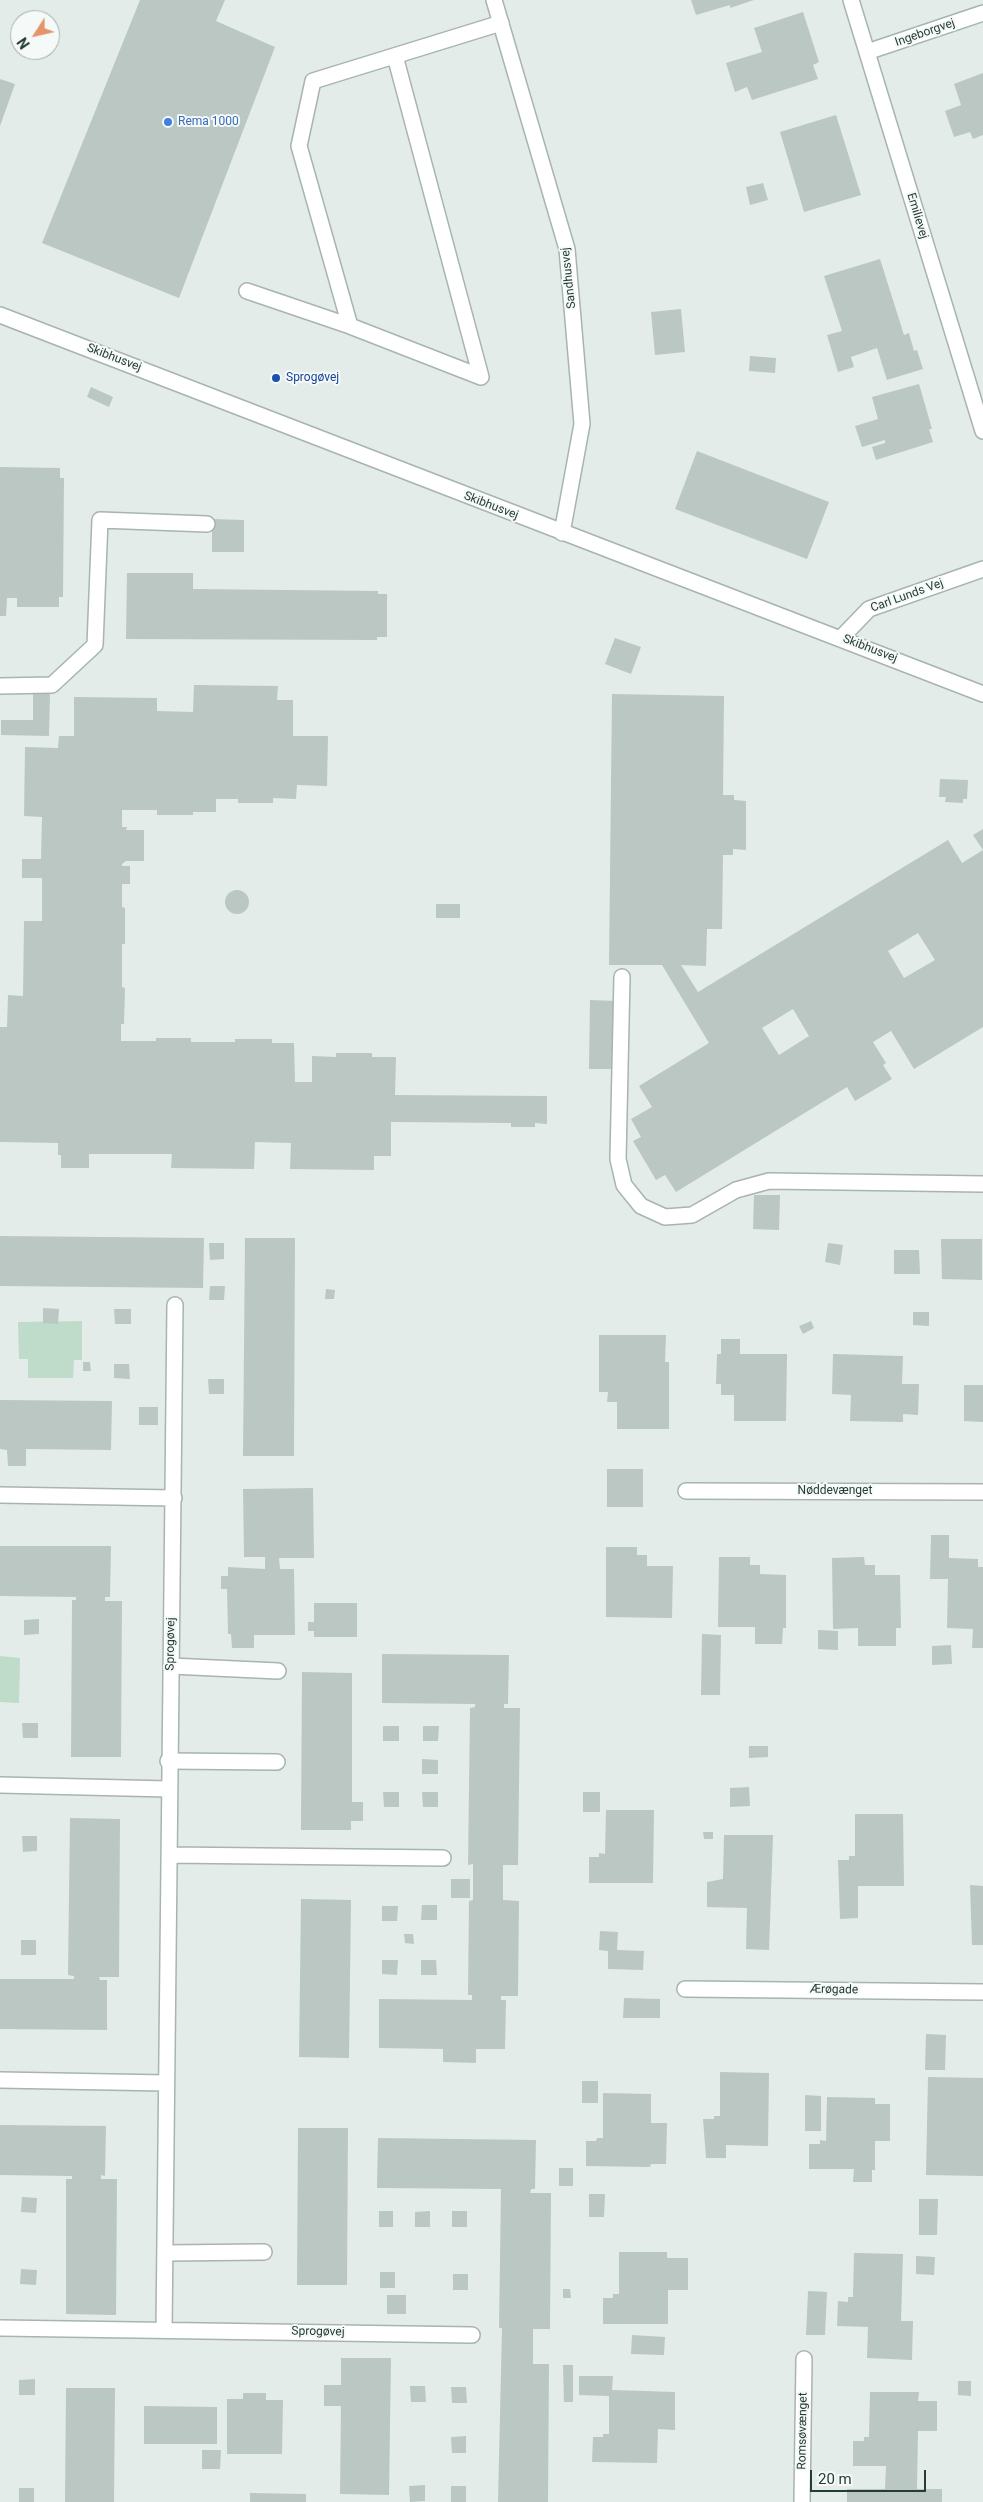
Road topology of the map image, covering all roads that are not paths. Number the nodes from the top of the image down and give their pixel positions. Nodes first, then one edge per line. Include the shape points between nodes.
1 (494, 0) edge
2 (851, 0) edge
3 (983, 13) edge
4 (501, 23) junction
5 (867, 52) junction
6 (395, 56) junction
7 (247, 291) dead end
8 (0, 315) edge
9 (350, 326) junction
10 (983, 431) edge
11 (207, 524) dead end
12 (562, 533) junction
13 (983, 569) edge
14 (841, 638) junction
15 (0, 686) edge
16 (983, 694) edge
17 (622, 977) dead end
18 (983, 1184) edge
19 (175, 1305) dead end
20 (686, 1491) dead end
21 (983, 1492) edge
22 (0, 1495) edge
23 (174, 1498) junction
24 (171, 1666) junction
25 (278, 1671) dead end
26 (168, 1761) junction
27 (277, 1762) dead end
28 (0, 1785) edge
29 (168, 1789) junction
30 (170, 1855) junction
31 (443, 1858) dead end
32 (685, 1989) dead end
33 (983, 1992) edge
34 (0, 2080) edge
35 (166, 2083) junction
36 (264, 2252) dead end
37 (166, 2253) junction
38 (0, 2328) edge
39 (164, 2330) junction
40 (472, 2335) dead end
41 (804, 2360) dead end
42 (802, 2502) edge

1 - 4 street, Sandhusvej
2 - 5 street, Emilievej
3 - 5 street, Ingeborgvej
4 - 6 street
4 - 12 street, Sandhusvej via 567,249 582,424
5 - 10 street, Emilievej
6 - 9 street via 313,81 299,146
6 - 9 street via 481,377
7 - 9 street
8 - 12 street, Skibhusvej
11 - 15 street via 100,520 95,645 52,685
12 - 14 street, Skibhusvej
13 - 14 street, Carl Lunds Vej via 869,609
14 - 16 street, Skibhusvej
17 - 18 street via 618,1159 624,1185 641,1206 665,1217 692,1215 736,1190 769,1181
19 - 23 street, Sprogøvej
20 - 21 street, Nøddevænget
22 - 23 street
23 - 24 street, Sprogøvej
24 - 25 street
24 - 26 street, Sprogøvej
26 - 27 street
26 - 29 street, Sprogøvej
28 - 29 street
29 - 30 street, Sprogøvej
30 - 31 street
30 - 35 street, Sprogøvej
32 - 33 street, Ærøgade
34 - 35 street
35 - 37 street, Sprogøvej
36 - 37 street
37 - 39 street, Sprogøvej
38 - 39 street, Sprogøvej
39 - 40 street, Sprogøvej
41 - 42 street, Romsøvænget

